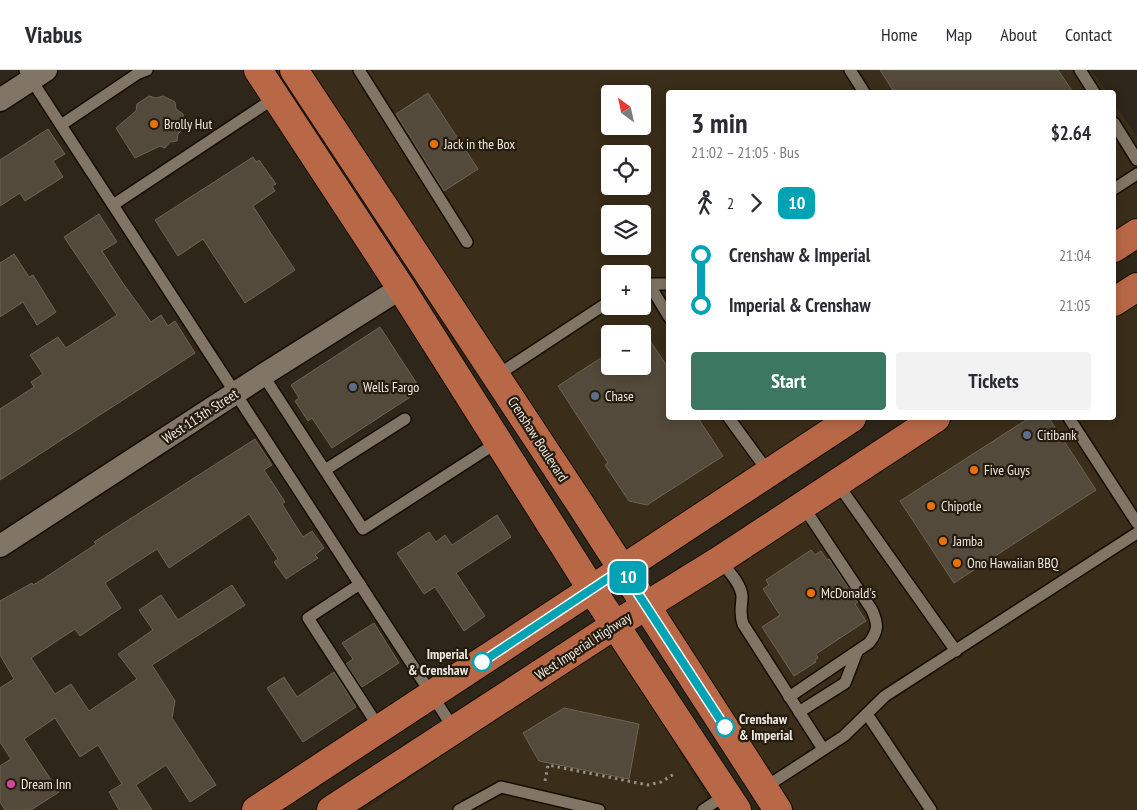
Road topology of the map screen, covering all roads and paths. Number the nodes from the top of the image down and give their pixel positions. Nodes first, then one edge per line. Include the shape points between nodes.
1 (258, 70) edge
2 (294, 70) edge
3 (359, 70) edge
4 (850, 70) edge
5 (1080, 70) edge
6 (139, 71) edge
7 (34, 73) edge
8 (863, 90) edge
9 (1093, 90) edge
10 (276, 97) junction
11 (0, 100) edge
12 (61, 125) junction
13 (1116, 126) edge
14 (299, 131) junction
15 (1137, 160) edge
16 (1137, 174) edge
17 (1116, 188) edge
18 (113, 205) junction
19 (1137, 233) edge
20 (467, 242) dead end
21 (1116, 247) edge
22 (427, 270) junction
23 (651, 284) edge
24 (666, 284) edge
25 (1137, 287) edge
26 (401, 288) junction
27 (651, 291) edge
28 (1116, 301) edge
29 (601, 307) edge
30 (666, 313) edge
31 (263, 375) junction
32 (496, 376) junction
33 (236, 392) junction
34 (405, 419) dead end
35 (734, 420) edge
36 (849, 420) edge
37 (933, 420) edge
38 (1070, 420) edge
39 (498, 442) junction
40 (325, 470) junction
41 (769, 473) junction
42 (837, 482) junction
43 (803, 505) junction
44 (1137, 523) edge
45 (1137, 533) edge
46 (0, 546) edge
47 (720, 560) junction
48 (622, 569) junction
49 (360, 584) junction
50 (592, 590) junction
51 (647, 606) junction
52 (615, 625) junction
53 (956, 651) junction
54 (857, 652) junction
55 (432, 695) junction
56 (789, 697) junction
57 (799, 712) junction
58 (868, 714) junction
59 (380, 729) junction
60 (454, 729) junction
61 (823, 749) junction
62 (348, 750) junction
63 (674, 774) dead end
64 (541, 796) junction
65 (771, 799) edge
66 (732, 802) edge
67 (256, 810) edge
68 (284, 810) edge
69 (331, 810) edge
70 (459, 810) edge
71 (599, 810) edge
72 (703, 810) edge
73 (931, 810) edge

1 - 10 main road
2 - 22 main road, Crenshaw Boulevard
3 - 20 lane
4 - 8 lane
5 - 9 lane
6 - 12 lane
7 - 11 street
7 - 12 lane
10 - 14 main road
10 - 18 lane
12 - 18 lane
13 - 15 lane
14 - 22 main road via 333,160 401,267
14 - 26 main road
16 - 17 lane
18 - 33 lane
19 - 21 main road
22 - 32 main road, Crenshaw Boulevard
23 - 24 lane
25 - 28 main road
26 - 31 street, West 113th Street
26 - 39 main road
27 - 30 lane
29 - 32 lane
31 - 33 street, West 113th Street
31 - 40 lane
32 - 48 main road, Crenshaw Boulevard
33 - 46 street, West 113th Street
33 - 49 lane
34 - 40 lane
35 - 41 lane
36 - 41 main road
37 - 42 main road, West Imperial Highway
38 - 44 lane
39 - 40 lane via 363,529
39 - 50 main road
41 - 48 main road
42 - 43 main road, West Imperial Highway
42 - 53 lane
43 - 47 main road, West Imperial Highway
43 - 54 lane via 872,610 878,625 876,635
45 - 53 lane
47 - 51 main road, West Imperial Highway
47 - 56 lane via 739,586 742,624
48 - 50 main road
48 - 51 main road, Crenshaw Boulevard
49 - 55 lane
49 - 59 lane via 308,618
50 - 52 main road
50 - 55 main road
51 - 52 main road, West Imperial Highway
51 - 65 main road, Crenshaw Boulevard
52 - 60 main road, West Imperial Highway
52 - 66 main road
53 - 58 lane via 885,696
54 - 56 lane
54 - 57 lane via 845,683
55 - 59 main road
55 - 60 lane
56 - 57 lane
57 - 61 lane
58 - 61 lane via 844,736
58 - 73 lane
59 - 62 main road
60 - 69 main road, West Imperial Highway
61 - 65 lane
62 - 67 main road
62 - 68 main road via 328,780
63 - 64 path via 648,785 548,765
64 - 70 lane via 501,787
64 - 71 lane
66 - 72 lane

